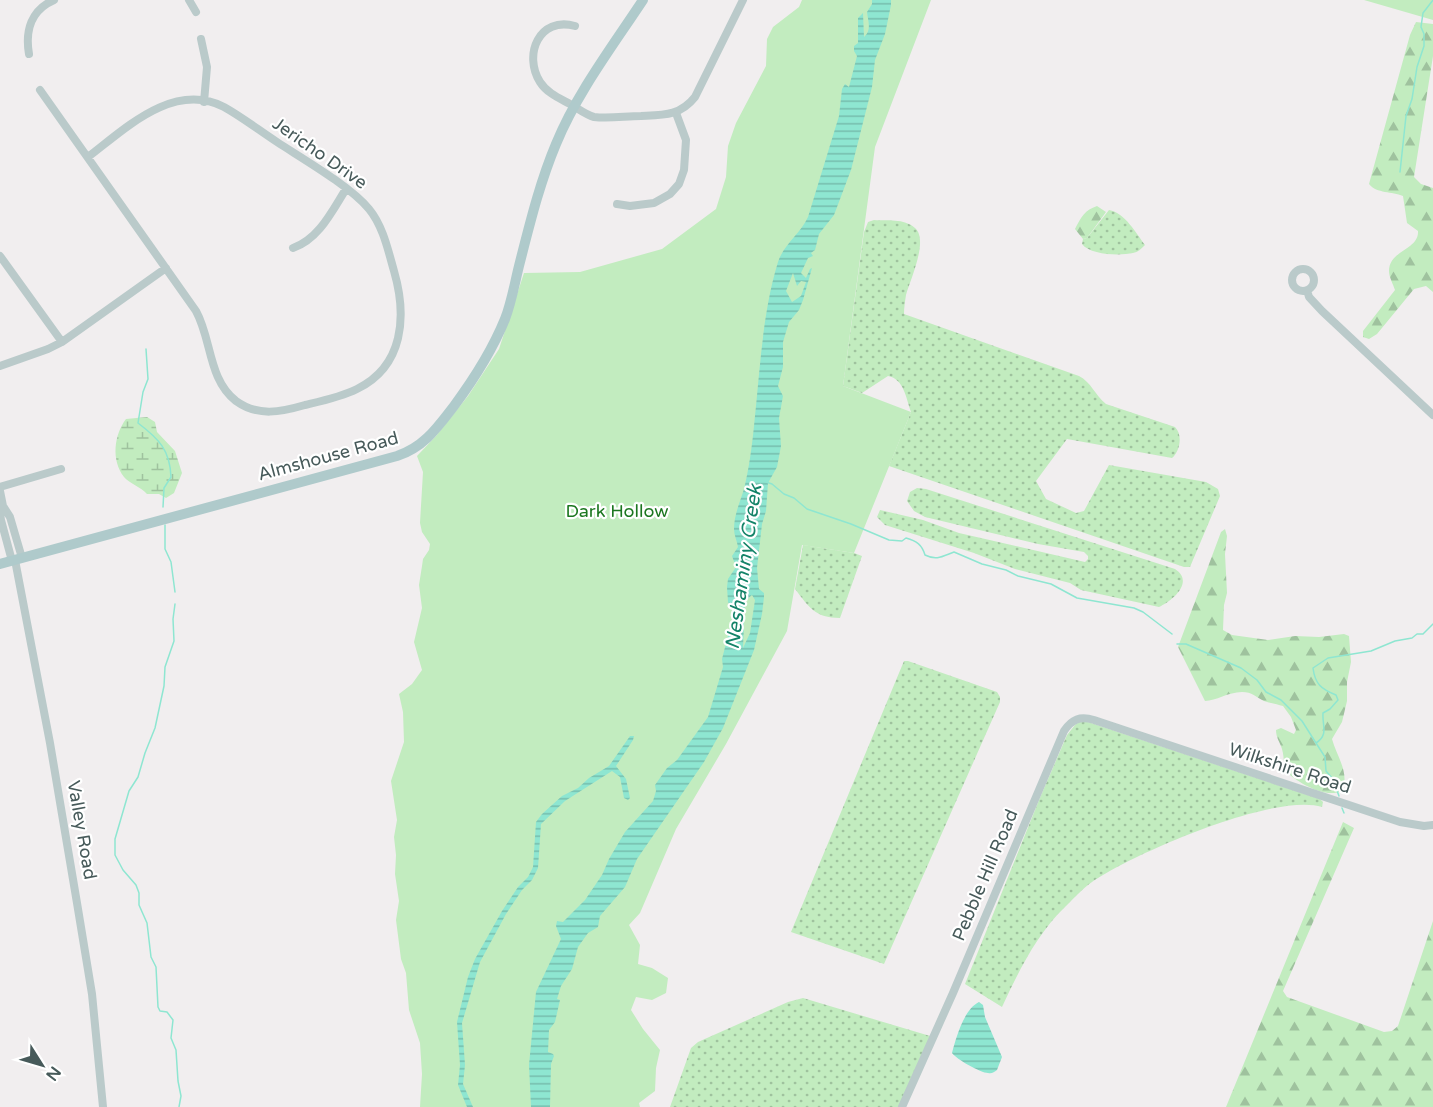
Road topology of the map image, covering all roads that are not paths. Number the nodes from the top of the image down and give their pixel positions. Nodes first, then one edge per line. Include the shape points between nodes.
1 (54, 0) edge
2 (189, 0) edge
3 (643, 0) edge
4 (743, 0) edge
5 (196, 12) dead end
6 (575, 26) dead end
7 (201, 39) dead end
8 (29, 54) dead end
9 (40, 90) dead end
10 (204, 102) junction
11 (574, 107) junction
12 (676, 113) junction
13 (88, 157) junction
14 (346, 189) junction
15 (616, 204) dead end
16 (293, 248) dead end
17 (0, 256) edge
18 (166, 268) junction
19 (1307, 290) dead end
20 (62, 342) junction
21 (0, 366) edge
22 (1433, 415) edge
23 (61, 470) dead end
24 (0, 489) edge
25 (17, 560) junction
26 (0, 564) edge
27 (1138, 734) joint
28 (1433, 825) edge
29 (103, 1107) edge
30 (902, 1107) edge

1 - 8 street via 37,12 30,24
2 - 5 street
3 - 11 main road, Almshouse Road
4 - 12 street via 697,93
6 - 11 street via 560,24 548,28 536,43 533,59 542,85
7 - 10 street via 207,67
9 - 13 street, Jericho Drive
10 - 13 street, Jericho Drive via 174,103 145,114
10 - 14 street, Jericho Drive via 224,107
11 - 12 street via 597,117
11 - 25 main road, Almshouse Road via 548,164 500,330 474,377 421,444 397,456
12 - 15 street via 686,140 679,184 654,203
13 - 18 street, Jericho Drive
14 - 16 street via 312,237
14 - 18 street, Jericho Drive via 367,206 381,229 401,306 398,339 389,360 374,378 355,390 280,412 267,413 243,405 220,381 202,321
17 - 20 street
18 - 20 street
19 - 22 street via 1322,310
20 - 21 street
23 - 24 street
24 - 25 street, Valley Road via 1,520
25 - 26 main road, Almshouse Road
25 - 29 street, Valley Road via 78,903
27 - 28 street, Wilkshire Road via 1400,822
27 - 30 street, Pebble Hill Road via 1084,717 1073,721 1064,731

